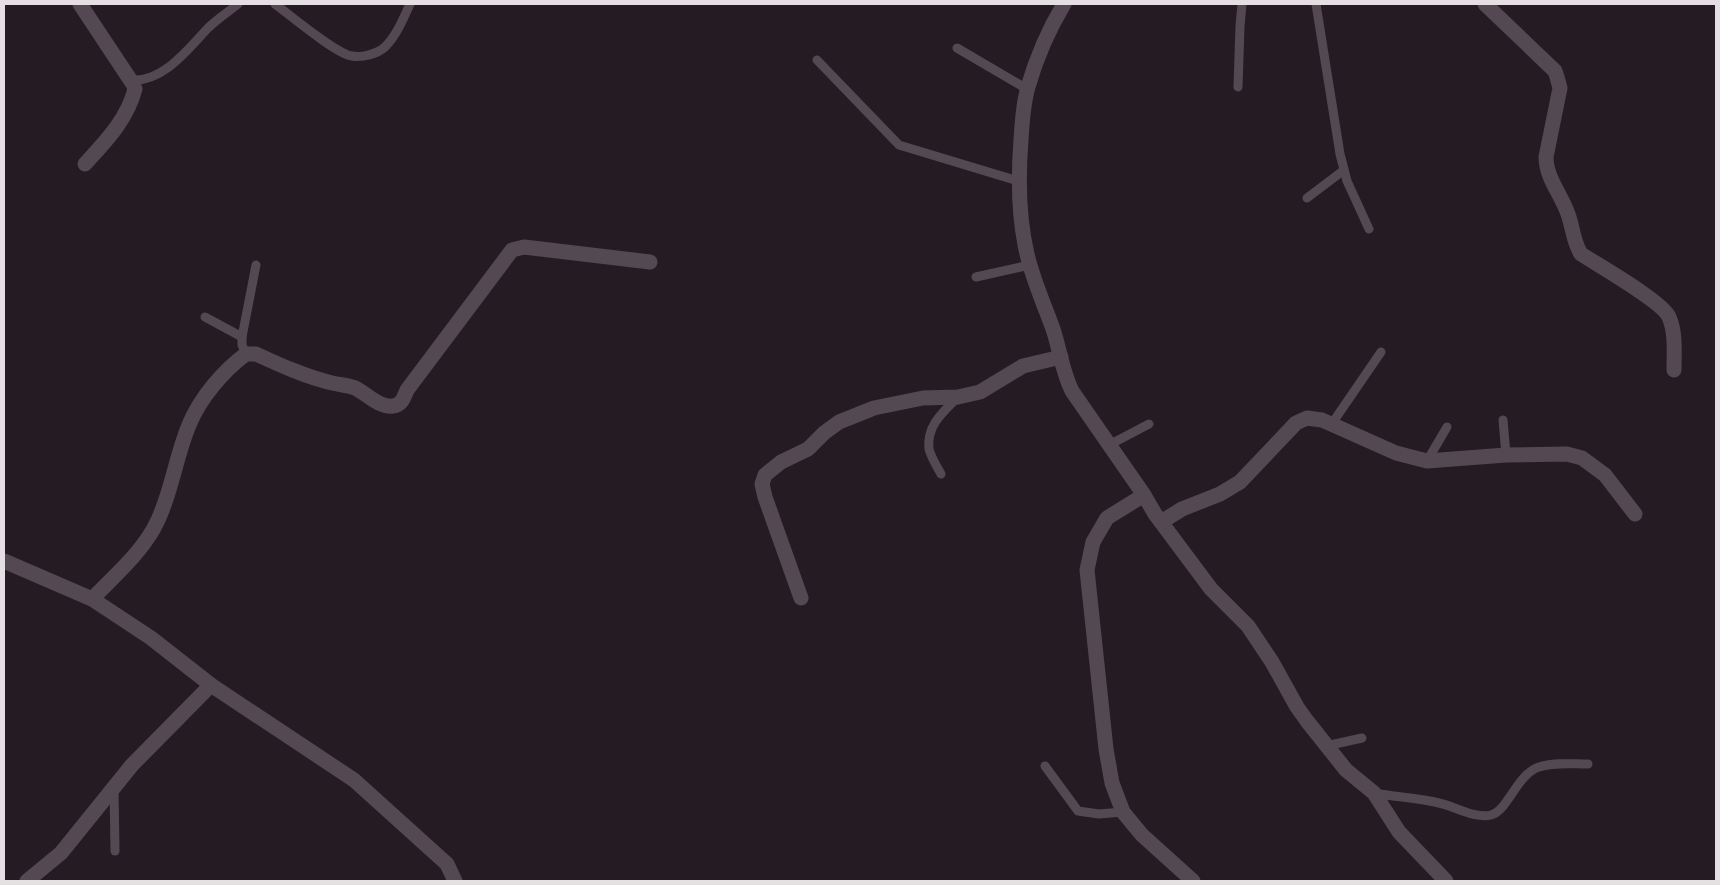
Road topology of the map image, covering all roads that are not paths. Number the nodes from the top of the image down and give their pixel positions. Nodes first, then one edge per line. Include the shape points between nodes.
1 (80, 4) edge
2 (275, 4) edge
3 (410, 4) edge
4 (1064, 4) edge
5 (1242, 4) edge
6 (1316, 4) edge
7 (1485, 4) edge
8 (235, 5) edge
9 (957, 48) dead end
10 (817, 60) dead end
11 (130, 80) junction
12 (1238, 87) dead end
13 (1027, 89) junction
14 (85, 164) dead end
15 (1344, 170) junction
16 (1018, 181) junction
17 (1307, 198) dead end
18 (1369, 229) dead end
19 (650, 262) dead end
20 (256, 265) dead end
21 (1030, 265) junction
22 (976, 278) dead end
23 (205, 317) dead end
24 (242, 337) junction
25 (1381, 352) dead end
26 (246, 354) junction
27 (1061, 357) junction
28 (1674, 370) dead end
29 (958, 397) junction
30 (1503, 420) dead end
31 (1149, 424) dead end
32 (1331, 425) junction
33 (1447, 427) dead end
34 (1109, 445) junction
35 (1506, 455) junction
36 (1427, 461) junction
37 (941, 474) dead end
38 (1144, 495) junction
39 (1635, 514) dead end
40 (1161, 522) junction
41 (4, 561) edge
42 (801, 598) dead end
43 (92, 599) junction
44 (210, 685) junction
45 (1362, 738) dead end
46 (1326, 746) junction
47 (1588, 764) dead end
48 (1045, 766) dead end
49 (114, 786) junction
50 (1374, 793) junction
51 (1123, 812) junction
52 (115, 851) dead end
53 (28, 881) edge
54 (455, 881) edge
55 (1193, 881) edge
56 (1446, 881) edge

1 - 11 street
2 - 3 lane via 334,48 351,56 370,55 384,48 396,33
4 - 13 street via 1050,28
5 - 12 lane
6 - 15 lane
7 - 28 street via 1555,71 1560,88 1546,157 1547,173 1568,215 1576,246 1582,254 1648,297 1669,315 1674,331
8 - 11 lane via 183,55 143,80
9 - 13 lane
10 - 16 lane via 899,145
11 - 14 street via 135,90 123,118
13 - 16 street
15 - 17 lane
15 - 18 lane
16 - 21 street via 1020,214
19 - 26 street via 524,247 512,250 407,390 402,403 395,406 374,401 350,386 332,383 256,354
20 - 24 lane
21 - 22 lane
21 - 27 street
23 - 24 lane
24 - 26 lane
25 - 32 lane
26 - 43 street via 217,382 189,424 159,518 150,535
27 - 29 street via 1023,366 980,392
27 - 34 street via 1072,391
29 - 37 lane via 935,420 930,432 929,450
29 - 42 street via 923,398 874,408 839,422 808,449 781,462 765,475 762,484 765,498
30 - 35 lane
31 - 34 lane
32 - 36 street via 1396,453
32 - 40 street via 1307,418 1296,423 1240,482
33 - 36 lane
34 - 38 street
35 - 36 street
35 - 39 street via 1567,454 1582,458 1605,475
38 - 40 street
38 - 51 street via 1107,518 1093,542 1087,570 1106,749 1112,783
40 - 46 street via 1211,589 1248,626 1296,707
41 - 43 street
43 - 44 street via 151,638
44 - 49 street
44 - 54 street via 354,780 447,864
45 - 46 lane
46 - 50 street via 1346,770
47 - 50 lane via 1556,764 1538,768 1525,776 1498,811 1491,815
48 - 51 lane via 1078,811 1099,814
49 - 52 lane
49 - 53 street via 61,853
50 - 56 street via 1399,832
51 - 55 street via 1142,835

